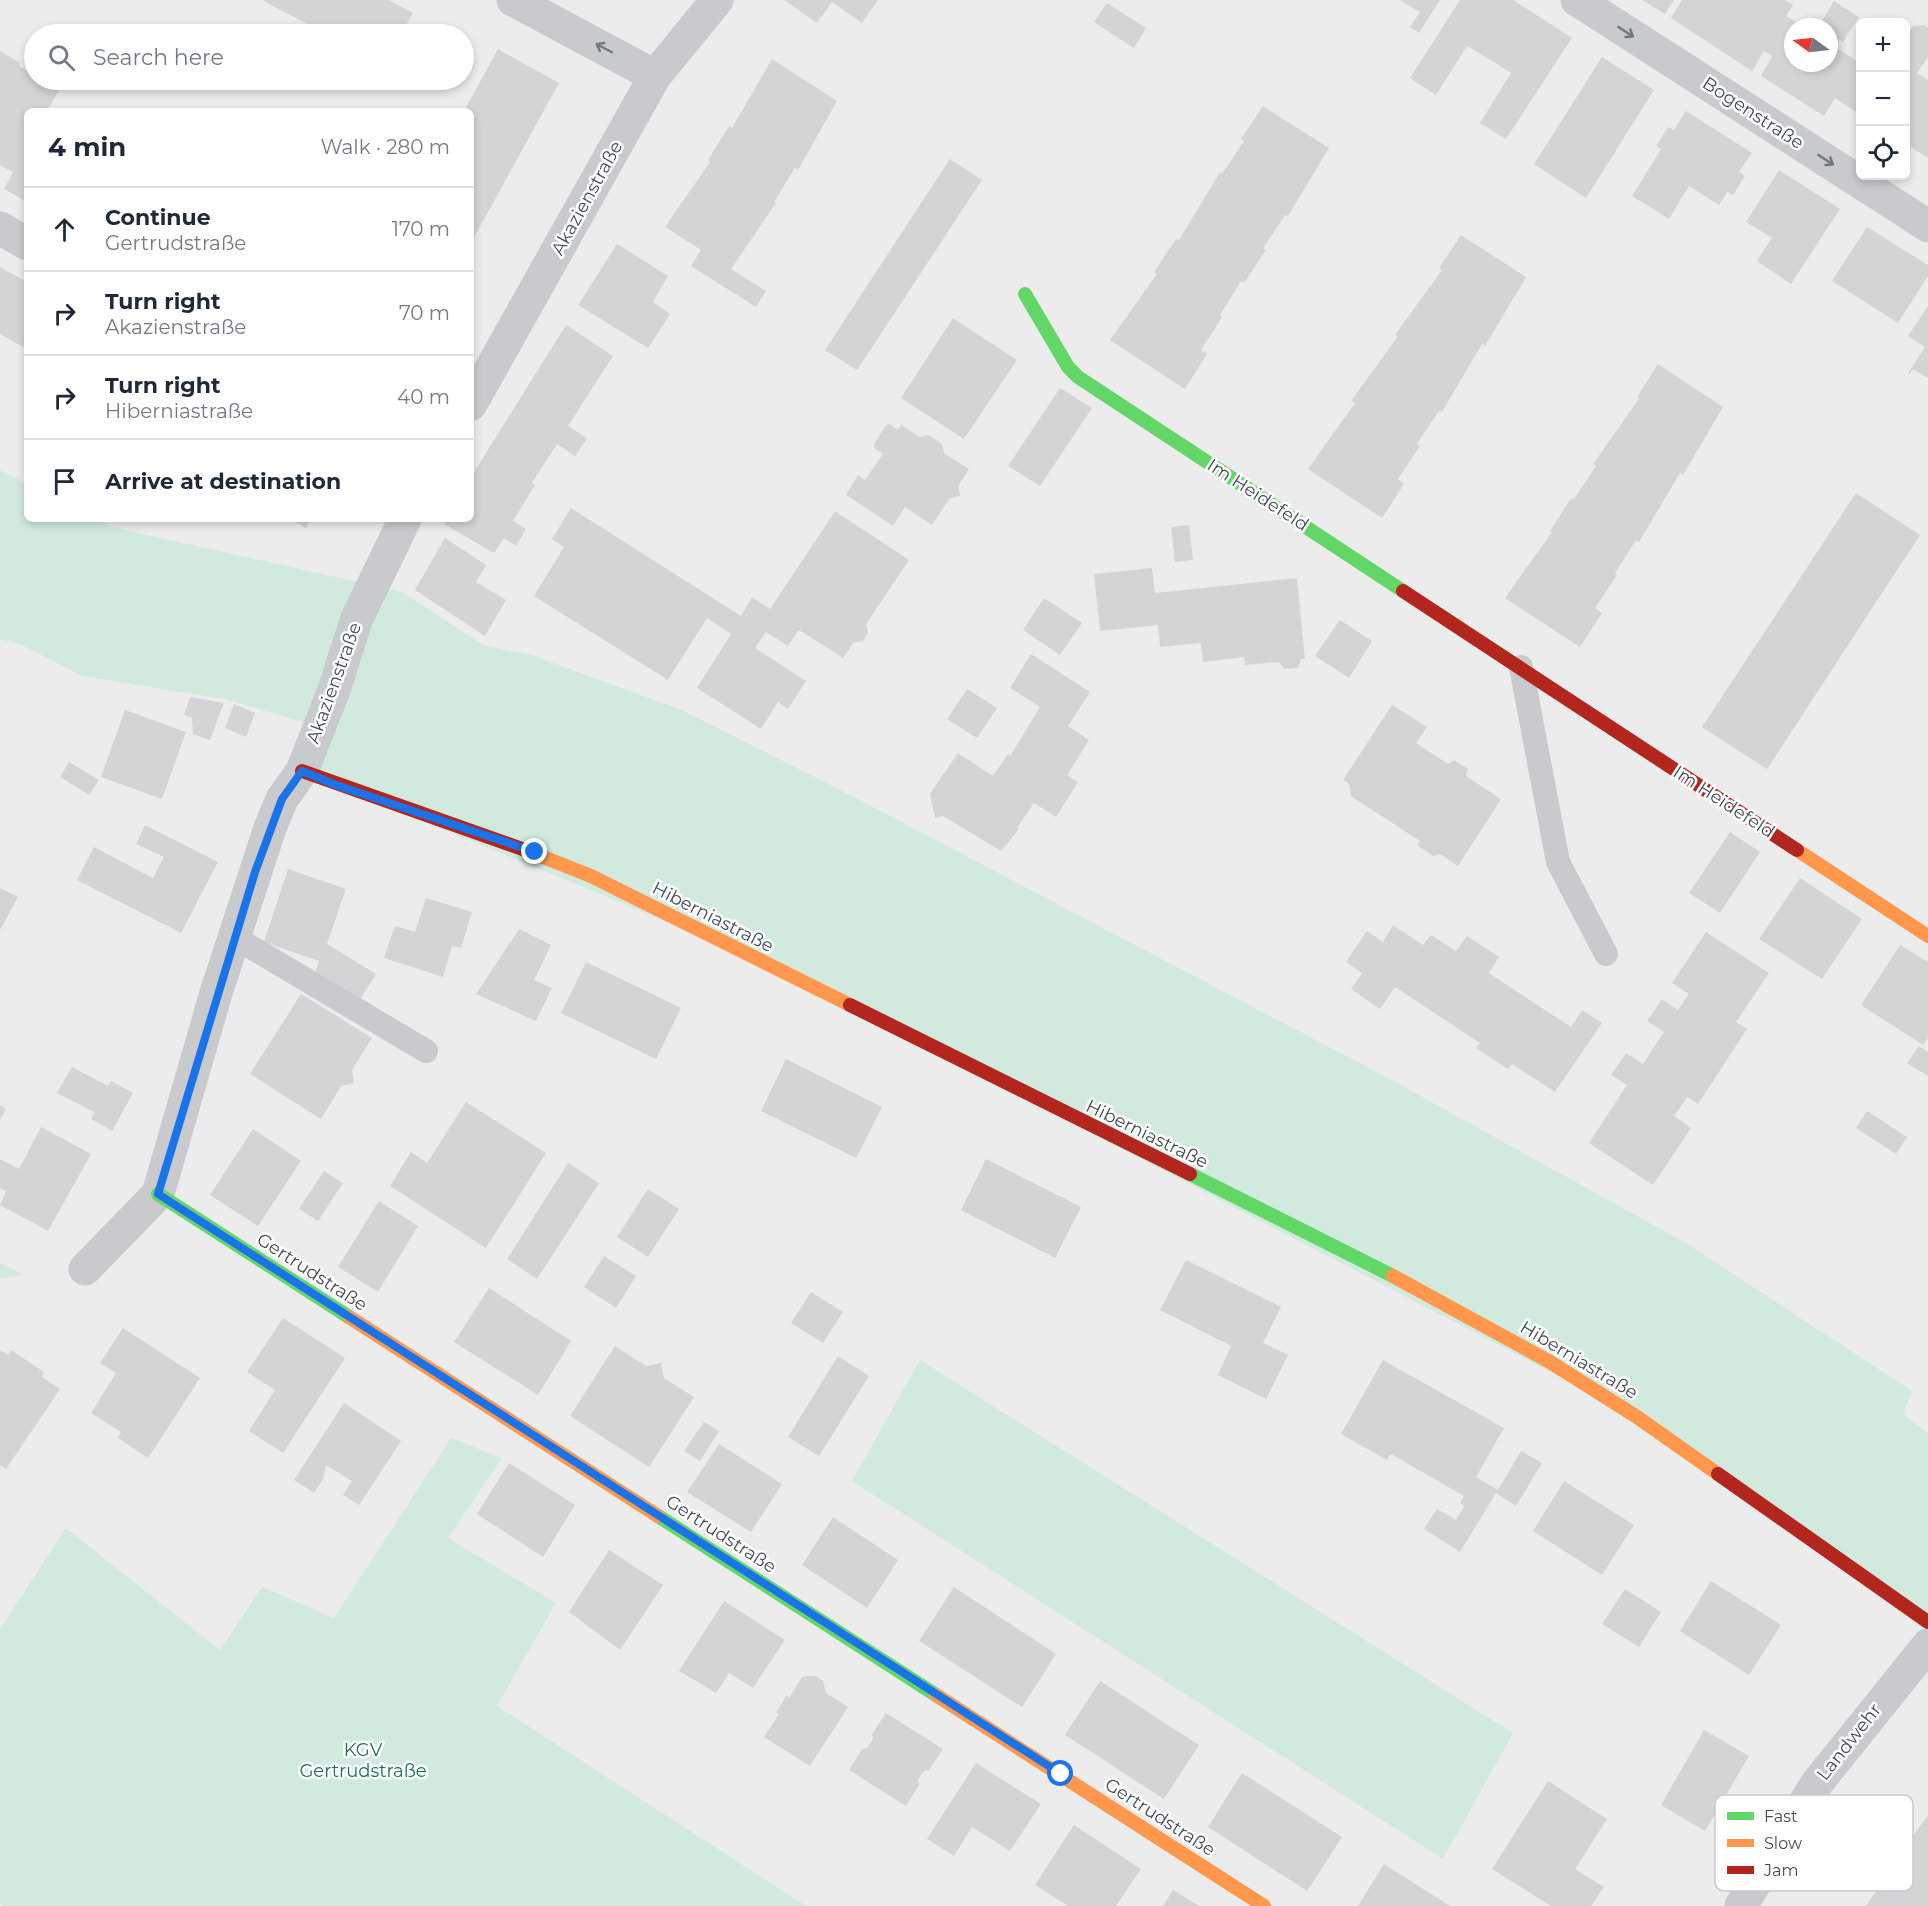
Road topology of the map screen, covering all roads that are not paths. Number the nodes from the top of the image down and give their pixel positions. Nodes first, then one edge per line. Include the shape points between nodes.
1 (513, 0) edge
2 (717, 0) edge
3 (1577, 0) edge
4 (655, 76) junction
5 (1928, 226) edge
6 (0, 228) edge
7 (24, 242) edge
8 (1025, 294) dead end
9 (474, 399) edge
10 (404, 522) edge
11 (1521, 667) junction
12 (302, 771) junction
13 (234, 936) junction
14 (1928, 936) edge
15 (1606, 954) dead end
16 (426, 1051) dead end
17 (158, 1194) junction
18 (85, 1269) dead end
19 (1928, 1622) edge
20 (1928, 1645) edge
21 (1810, 1795) edge
22 (1750, 1891) edge
23 (1264, 1906) edge
24 (1741, 1906) edge

4 -> 1 street
2 - 4 street, Akazienstraße
3 -> 5 street, Bogenstraße
4 - 9 street, Akazienstraße
6 - 7 street
8 - 11 street, Im Heidefeld via 1068,367 1078,377
10 - 12 street, Akazienstraße via 357,618
11 - 14 street, Im Heidefeld
11 - 15 lane via 1558,862
12 - 13 street, Akazienstraße via 282,799 270,828
12 - 19 street, Hiberniastraße via 535,852 591,876 1353,1255 1550,1362 1628,1411
13 - 16 lane
13 - 17 street, Akazienstraße
17 - 18 street, Akazienstraße
17 - 23 street, Gertrudstraße
20 - 21 street, Landwehr
22 - 24 street, Landwehr

